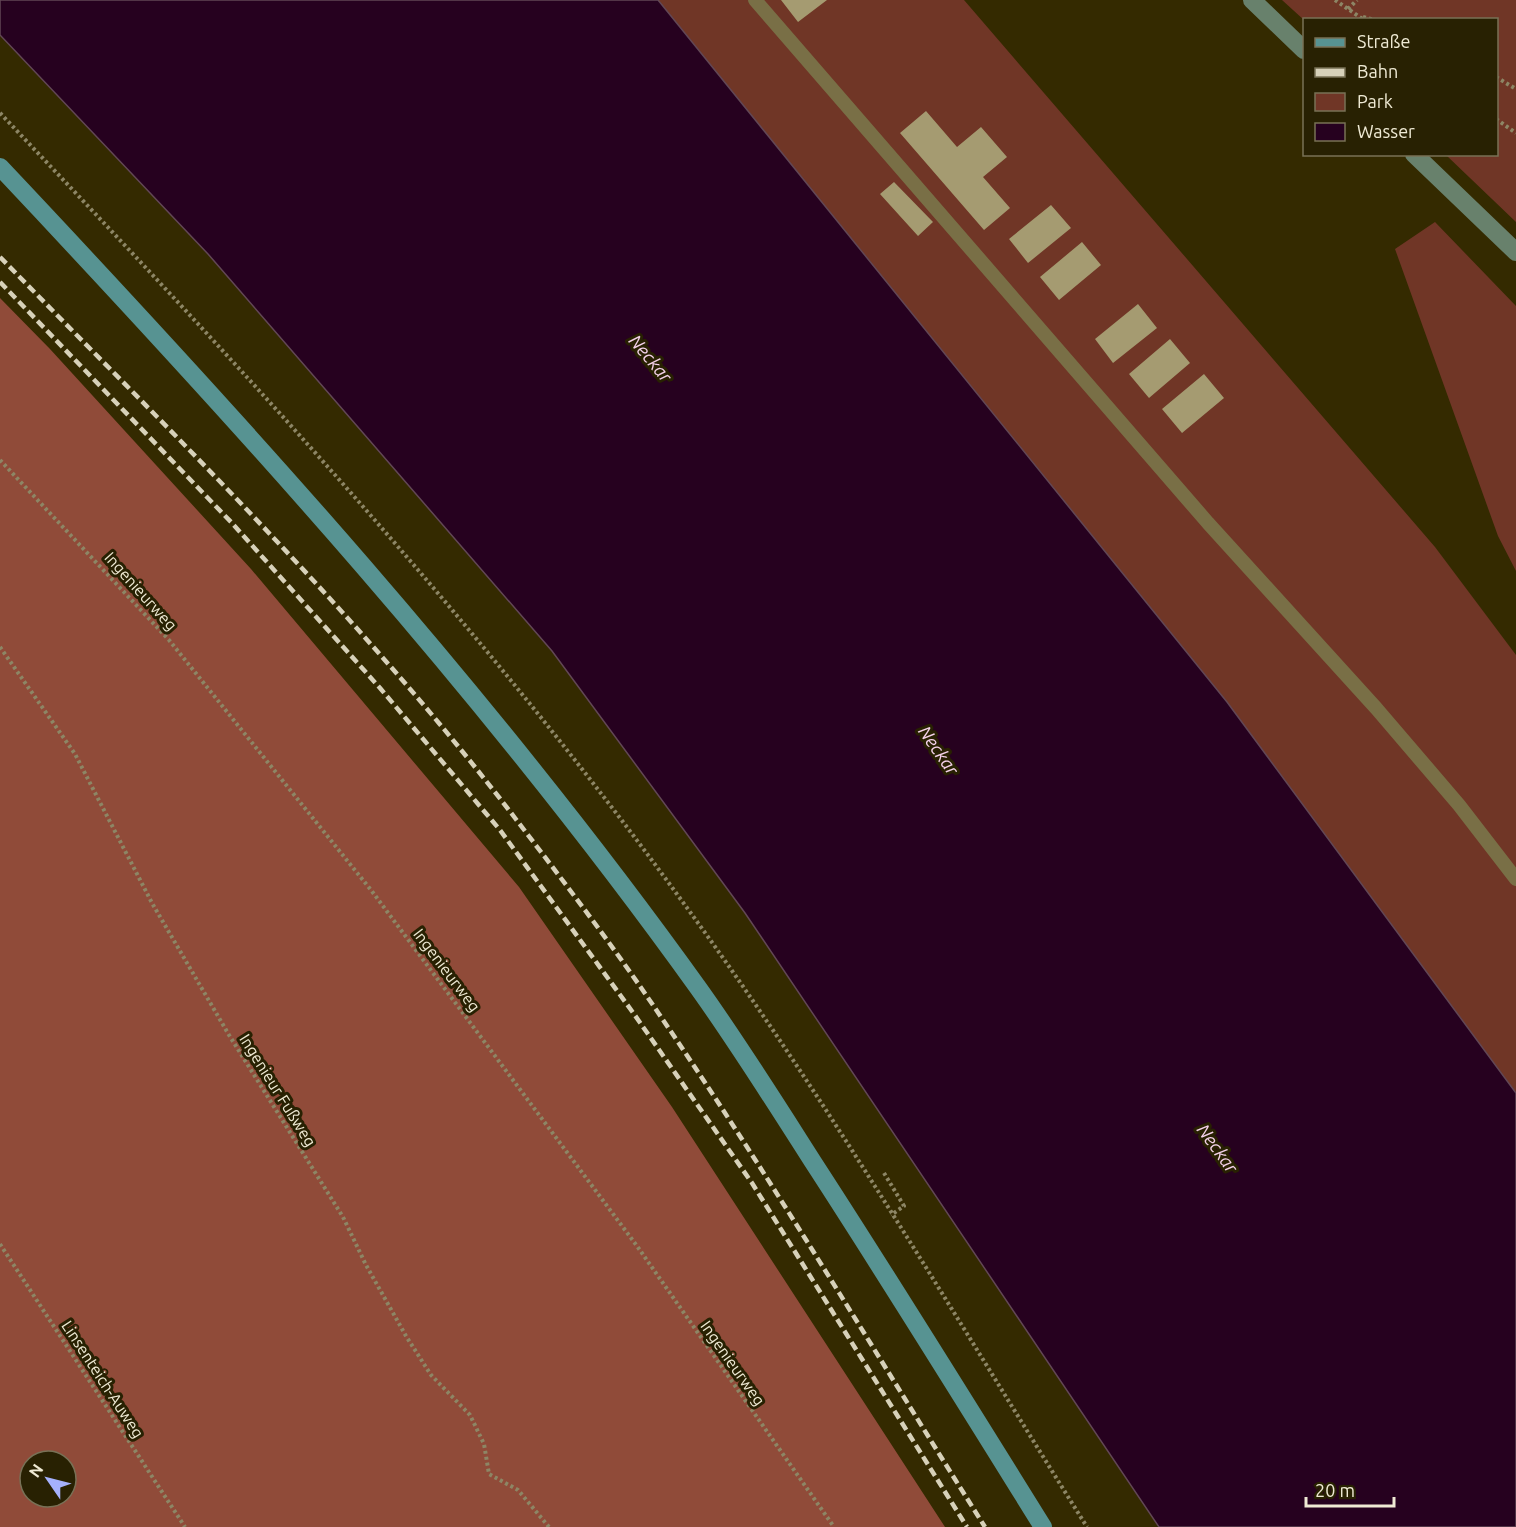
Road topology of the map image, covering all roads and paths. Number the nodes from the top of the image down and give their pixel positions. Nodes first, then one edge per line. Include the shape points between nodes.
1 (755, 0) edge
2 (1252, 0) edge
3 (1335, 0) edge
4 (1357, 0) edge
5 (1348, 9) junction
6 (1360, 16) joint
7 (1368, 18) edge
8 (1303, 48) edge
9 (1498, 77) edge
10 (1516, 89) edge
11 (1498, 120) edge
12 (1516, 134) edge
13 (1416, 156) edge
14 (0, 167) edge
15 (1516, 252) edge
16 (0, 460) edge
17 (0, 647) edge
18 (1516, 879) edge
19 (884, 1173) dead end
20 (891, 1215) dead end
21 (0, 1244) edge
22 (185, 1527) edge
23 (549, 1527) edge
24 (834, 1527) edge
25 (1043, 1527) edge

1 - 18 lane via 1208,523 1370,700
2 - 8 main road
3 - 5 path
4 - 5 path
5 - 6 path
6 - 7 path
9 - 10 path
11 - 12 path
13 - 15 main road
14 - 25 main road via 153,331 421,631 604,860 701,992 778,1107
16 - 24 path, Ingenieurweg via 169,640 371,890 637,1246
17 - 23 path, Ingenieur Fußweg via 75,754 152,903 343,1217 406,1336 431,1375 470,1415 484,1444 489,1474 518,1490
19 - 20 path via 904,1206
21 - 22 path, Linsenteich-Auweg

